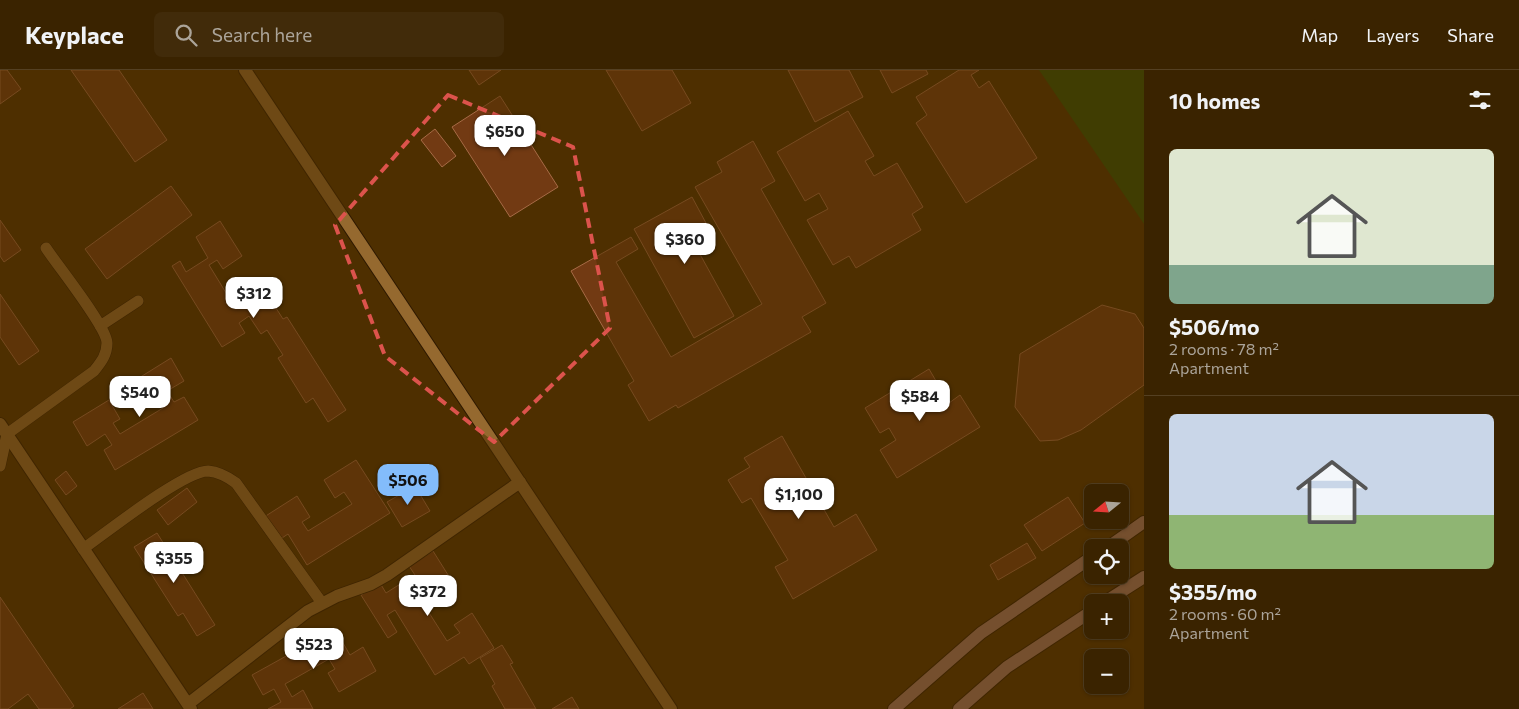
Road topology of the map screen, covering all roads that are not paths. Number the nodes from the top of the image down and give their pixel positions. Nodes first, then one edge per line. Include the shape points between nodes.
1 (245, 70) edge
2 (46, 248) dead end
3 (138, 301) dead end
4 (100, 326) junction
5 (3, 429) edge
6 (0, 466) edge
7 (520, 482) junction
8 (1144, 522) edge
9 (1120, 539) edge
10 (83, 548) junction
11 (1084, 562) edge
12 (1144, 577) edge
13 (1117, 594) edge
14 (322, 602) junction
15 (1084, 615) edge
16 (190, 707) edge
17 (671, 709) edge
18 (894, 709) edge
19 (960, 709) edge

1 - 7 street
2 - 4 lane
3 - 4 lane
4 - 5 lane via 107,342 104,358 94,371
5 - 6 lane
5 - 10 street
7 - 14 street via 387,576
7 - 17 street
8 - 9 street
10 - 14 lane via 186,477 197,473 216,473 236,483
10 - 16 street
11 - 18 street via 981,633
12 - 13 street
14 - 16 street
15 - 19 street via 1007,667

